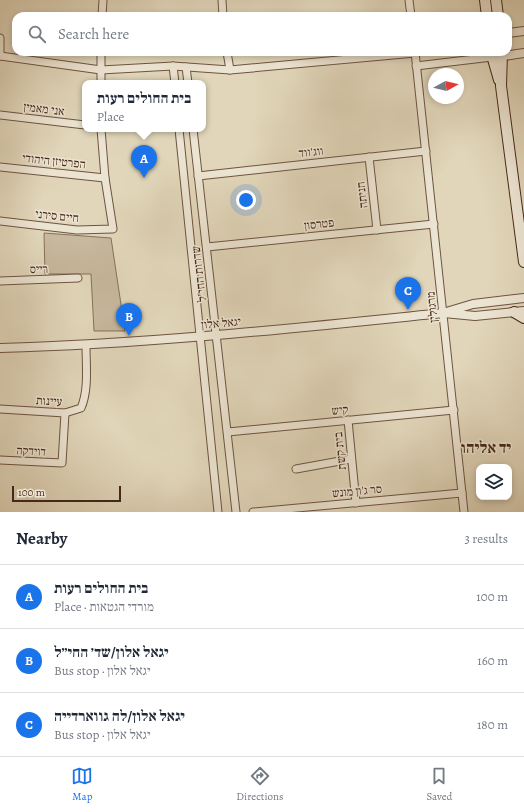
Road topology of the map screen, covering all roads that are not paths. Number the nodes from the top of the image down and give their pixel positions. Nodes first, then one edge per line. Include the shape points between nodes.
1 (103, 0) edge
2 (222, 0) edge
3 (409, 0) edge
4 (485, 0) edge
5 (496, 0) edge
6 (102, 12) edge
7 (223, 12) edge
8 (410, 12) edge
9 (486, 12) edge
10 (498, 12) edge
11 (524, 31) edge
12 (512, 32) edge
13 (0, 38) edge
14 (512, 53) edge
15 (524, 53) edge
16 (0, 56) edge
17 (101, 56) edge
18 (228, 56) edge
19 (382, 56) edge
20 (415, 56) edge
21 (484, 56) edge
22 (497, 56) edge
23 (173, 66) junction
24 (416, 66) junction
25 (186, 67) junction
26 (101, 70) junction
27 (230, 70) junction
28 (101, 80) edge
29 (175, 80) edge
30 (188, 80) edge
31 (0, 115) edge
32 (82, 125) edge
33 (101, 132) edge
34 (179, 132) edge
35 (193, 132) edge
36 (426, 151) junction
37 (369, 157) junction
38 (0, 167) edge
39 (198, 176) junction
40 (105, 178) junction
41 (0, 221) edge
42 (434, 224) junction
43 (377, 230) junction
44 (207, 247) junction
45 (524, 262) edge
46 (78, 278) dead end
47 (0, 281) edge
48 (524, 298) edge
49 (519, 312) edge
50 (443, 313) junction
51 (524, 318) edge
52 (217, 336) junction
53 (200, 337) junction
54 (86, 346) junction
55 (0, 348) edge
56 (0, 409) edge
57 (454, 410) junction
58 (65, 413) junction
59 (348, 420) junction
60 (228, 432) junction
61 (352, 459) junction
62 (0, 460) edge
63 (296, 469) dead end
64 (462, 493) junction
65 (356, 503) junction
66 (218, 512) edge
67 (236, 512) edge
68 (253, 512) edge
69 (464, 512) edge

1 - 6 street
2 - 7 street
3 - 8 street
4 - 9 main road
5 - 10 main road
11 - 12 street
13 - 16 street
14 - 15 street
16 - 26 street
17 - 26 street
18 - 27 street
19 - 27 street
20 - 24 street, מרגולין
21 - 24 street
22 - 45 main road
23 - 25 street
23 - 26 street
23 - 29 street
24 - 36 street, מרגולין
25 - 27 street
25 - 30 street
26 - 28 street
31 - 32 street, אני מאמין
33 - 40 street
34 - 53 street, שדרות החי"ל
35 - 39 street, שדרות החי"ל
36 - 37 street, ווג'ווד
36 - 42 street, מרגולין
37 - 39 street, ווג'ווד
37 - 43 street, חניתה
38 - 40 street, הפרטיזן היהודי
39 - 44 street, שדרות החי"ל
40 - 41 street, חיים סירני via 113,229 77,230
42 - 43 street, פטרסון
42 - 50 street, מרגולין
43 - 44 street, פטרסון
44 - 52 street, שדרות החי"ל
46 - 47 street, רייס
48 - 50 street, יגאל אלון via 474,304
49 - 50 street, יגאל אלון via 475,316
49 - 51 main road
50 - 52 street, יגאל אלון
50 - 57 street, מרגולין
52 - 53 street, יגאל אלון
52 - 60 street, שדרות החי"ל
53 - 54 street, יגאל אלון
53 - 66 street, שדרות החי"ל
54 - 55 street, יגאל אלון
54 - 58 street, עיינות via 83,404 81,408
56 - 58 street, עיינות
57 - 59 street, קיש
57 - 64 street, מרגולין
58 - 62 street, דוידקה via 62,464
59 - 60 street, קיש
59 - 61 street, בית קשת
60 - 67 street, שדרות החי"ל
61 - 63 street
61 - 65 street, בית קשת
64 - 65 street, סר ג'ון מונש
64 - 69 street, מרגולין
65 - 68 street, סר ג'ון מונש

